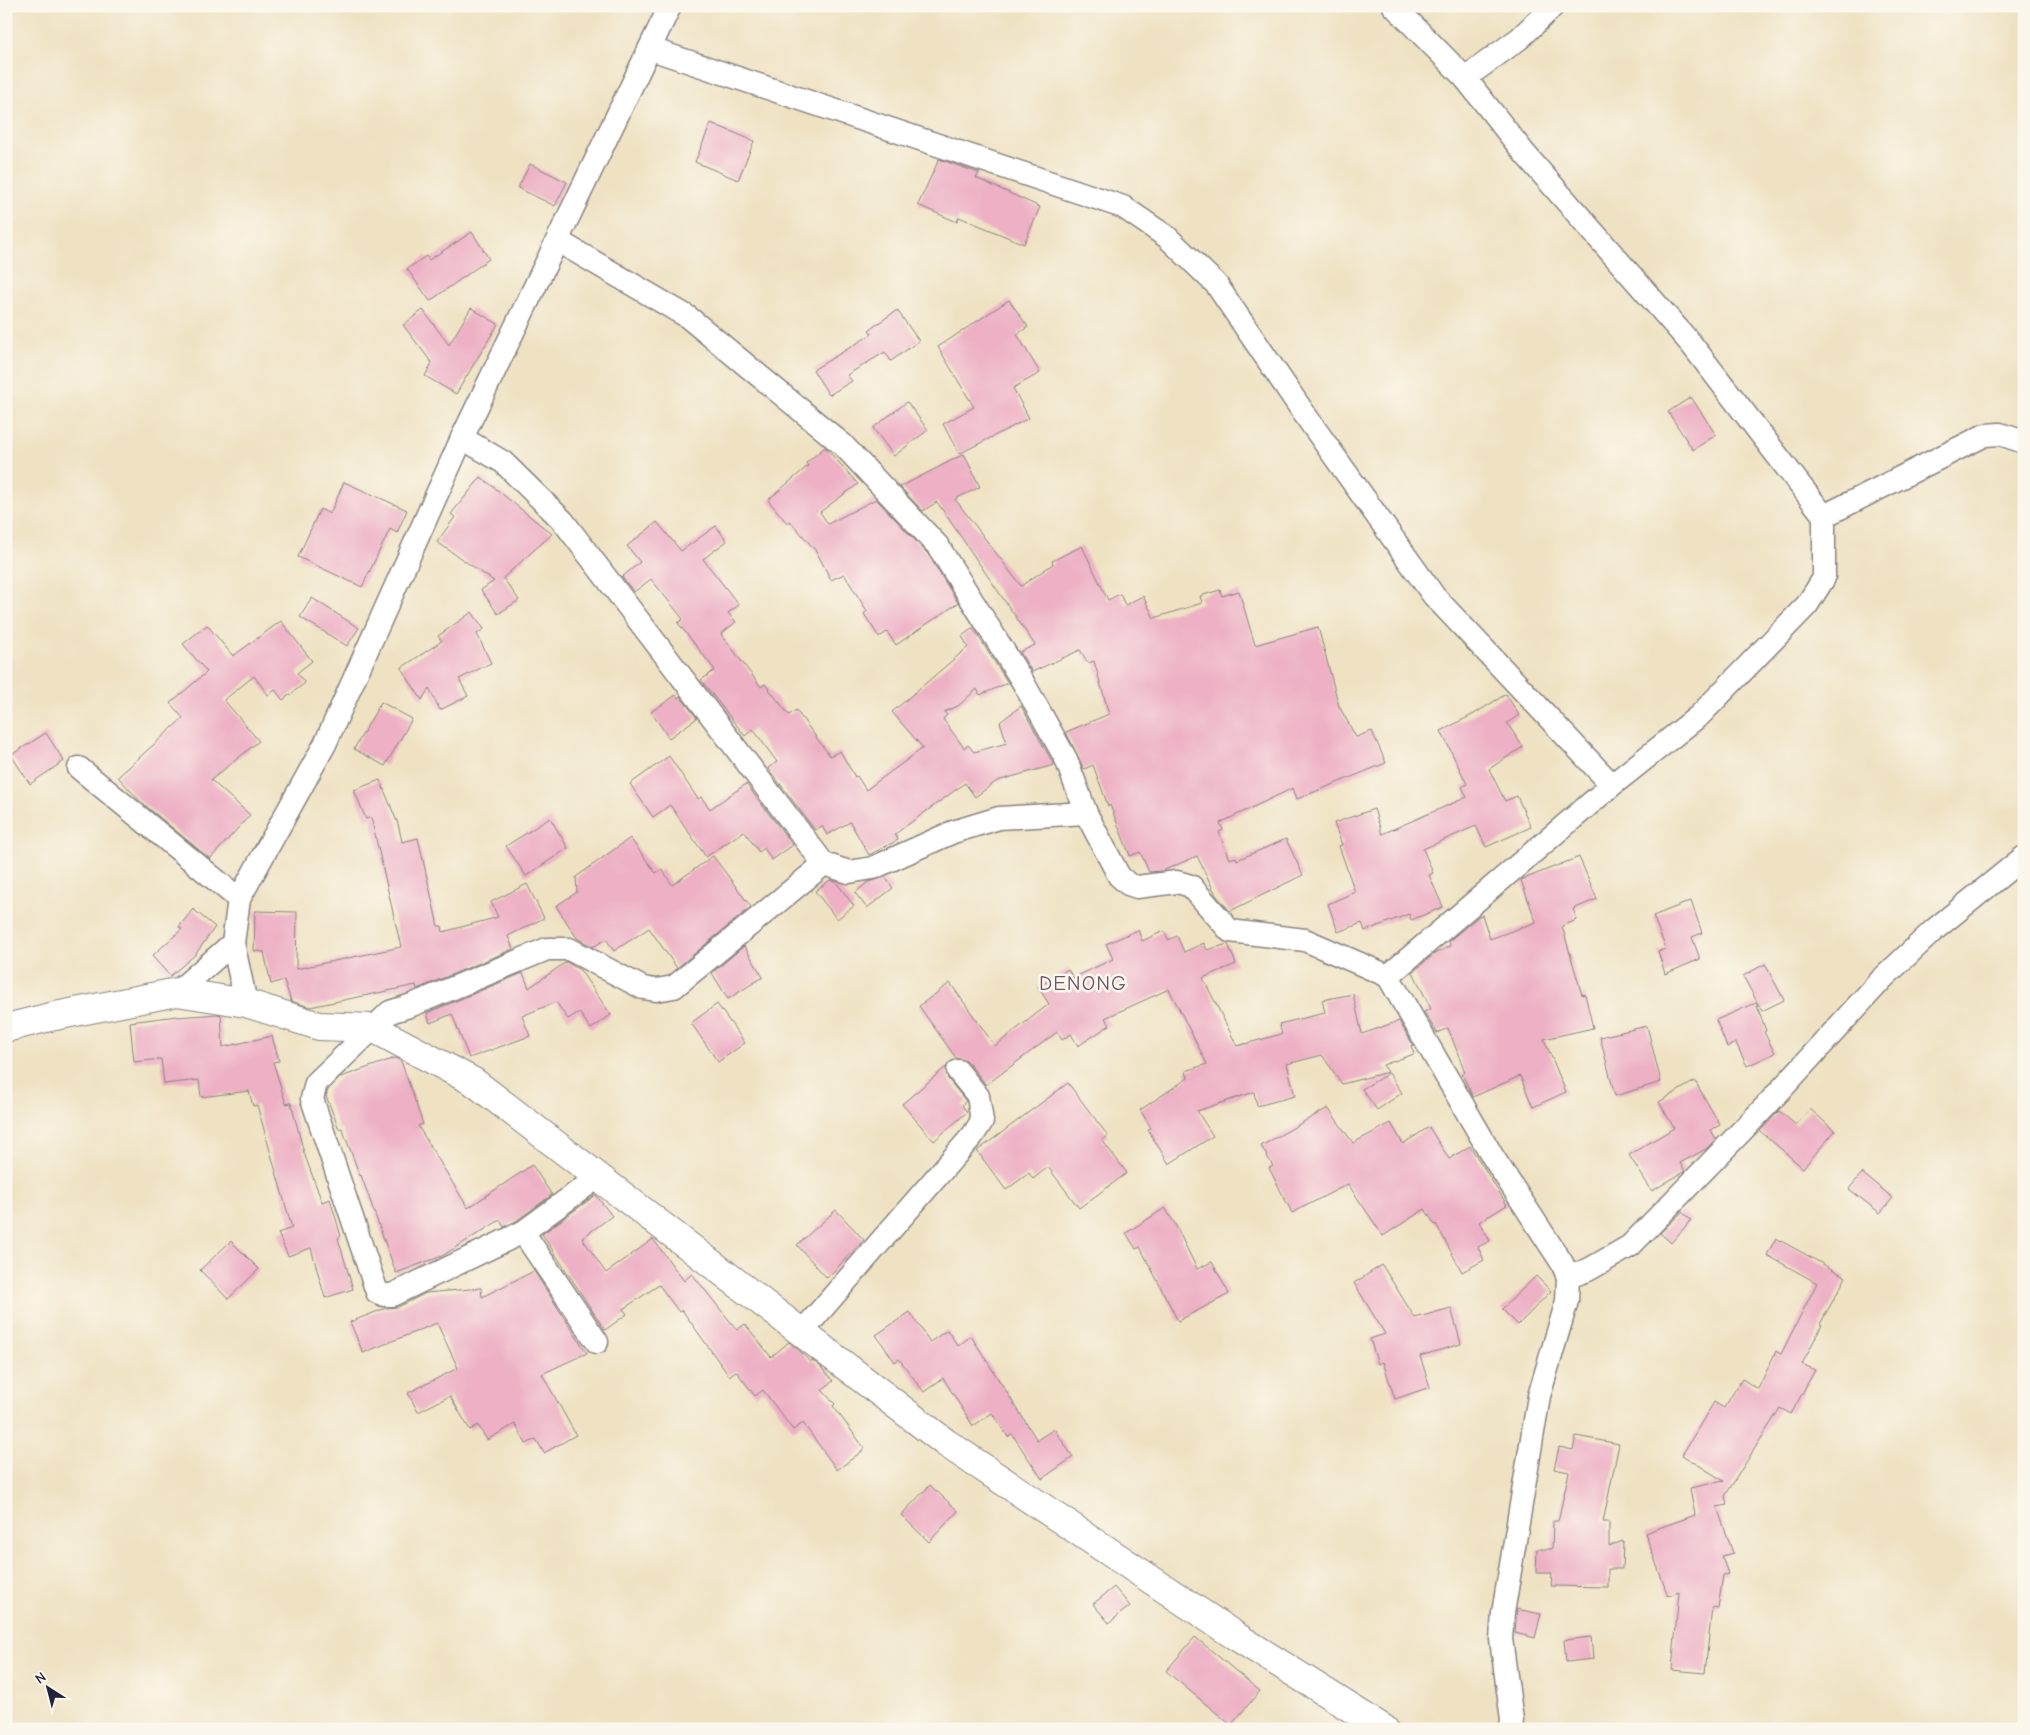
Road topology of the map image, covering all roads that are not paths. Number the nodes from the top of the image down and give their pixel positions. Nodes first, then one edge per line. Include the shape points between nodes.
1 (670, 6) edge
2 (1394, 6) edge
3 (1554, 6) edge
4 (651, 49) junction
5 (1464, 78) junction
6 (558, 241) junction
7 (462, 438) junction
8 (2024, 442) edge
9 (1824, 516) junction
10 (79, 768) dead end
11 (1612, 785) junction
12 (1086, 813) junction
13 (2024, 857) edge
14 (824, 864) junction
15 (239, 900) junction
16 (233, 943) junction
17 (1388, 976) junction
18 (177, 992) junction
19 (246, 1004) junction
20 (6, 1028) edge
21 (373, 1028) junction
22 (958, 1070) dead end
23 (598, 1177) junction
24 (522, 1232) junction
25 (1568, 1277) junction
26 (802, 1332) junction
27 (598, 1342) dead end
28 (1384, 1729) edge
29 (1511, 1729) edge

1 - 4 street
2 - 5 street
3 - 5 street via 1520,38
4 - 6 street
4 - 11 street via 1123,207 1161,232 1216,284 1434,596
5 - 9 street via 1525,154 1692,345
6 - 7 street
6 - 12 street via 688,317 843,445 938,546 1023,682 1066,759
7 - 14 street via 503,462 564,521
7 - 15 street via 325,744
8 - 9 street via 2000,434 1985,435
9 - 11 street via 1826,565 1818,592 1700,715
10 - 15 street
11 - 17 street
12 - 14 street via 999,818 953,832 873,868 850,872
12 - 17 street via 1112,864 1128,884 1137,887 1182,882 1191,886 1230,931 1305,940
13 - 25 street via 1934,930 1882,979 1765,1107 1630,1246 1588,1270
14 - 21 street via 674,986 656,990 643,988 576,952 547,949 390,1012
15 - 16 street
16 - 18 street
16 - 19 street
17 - 25 street via 1493,1157
18 - 19 street
18 - 20 street
19 - 21 street via 319,1026
21 - 23 street via 474,1082
21 - 24 street via 316,1083 312,1099 376,1292 392,1295
22 - 26 street via 978,1096 982,1121
23 - 24 street
23 - 26 street
24 - 27 street
25 - 29 street via 1564,1315 1539,1396 1504,1612 1501,1639
26 - 28 street via 946,1444 1234,1635

